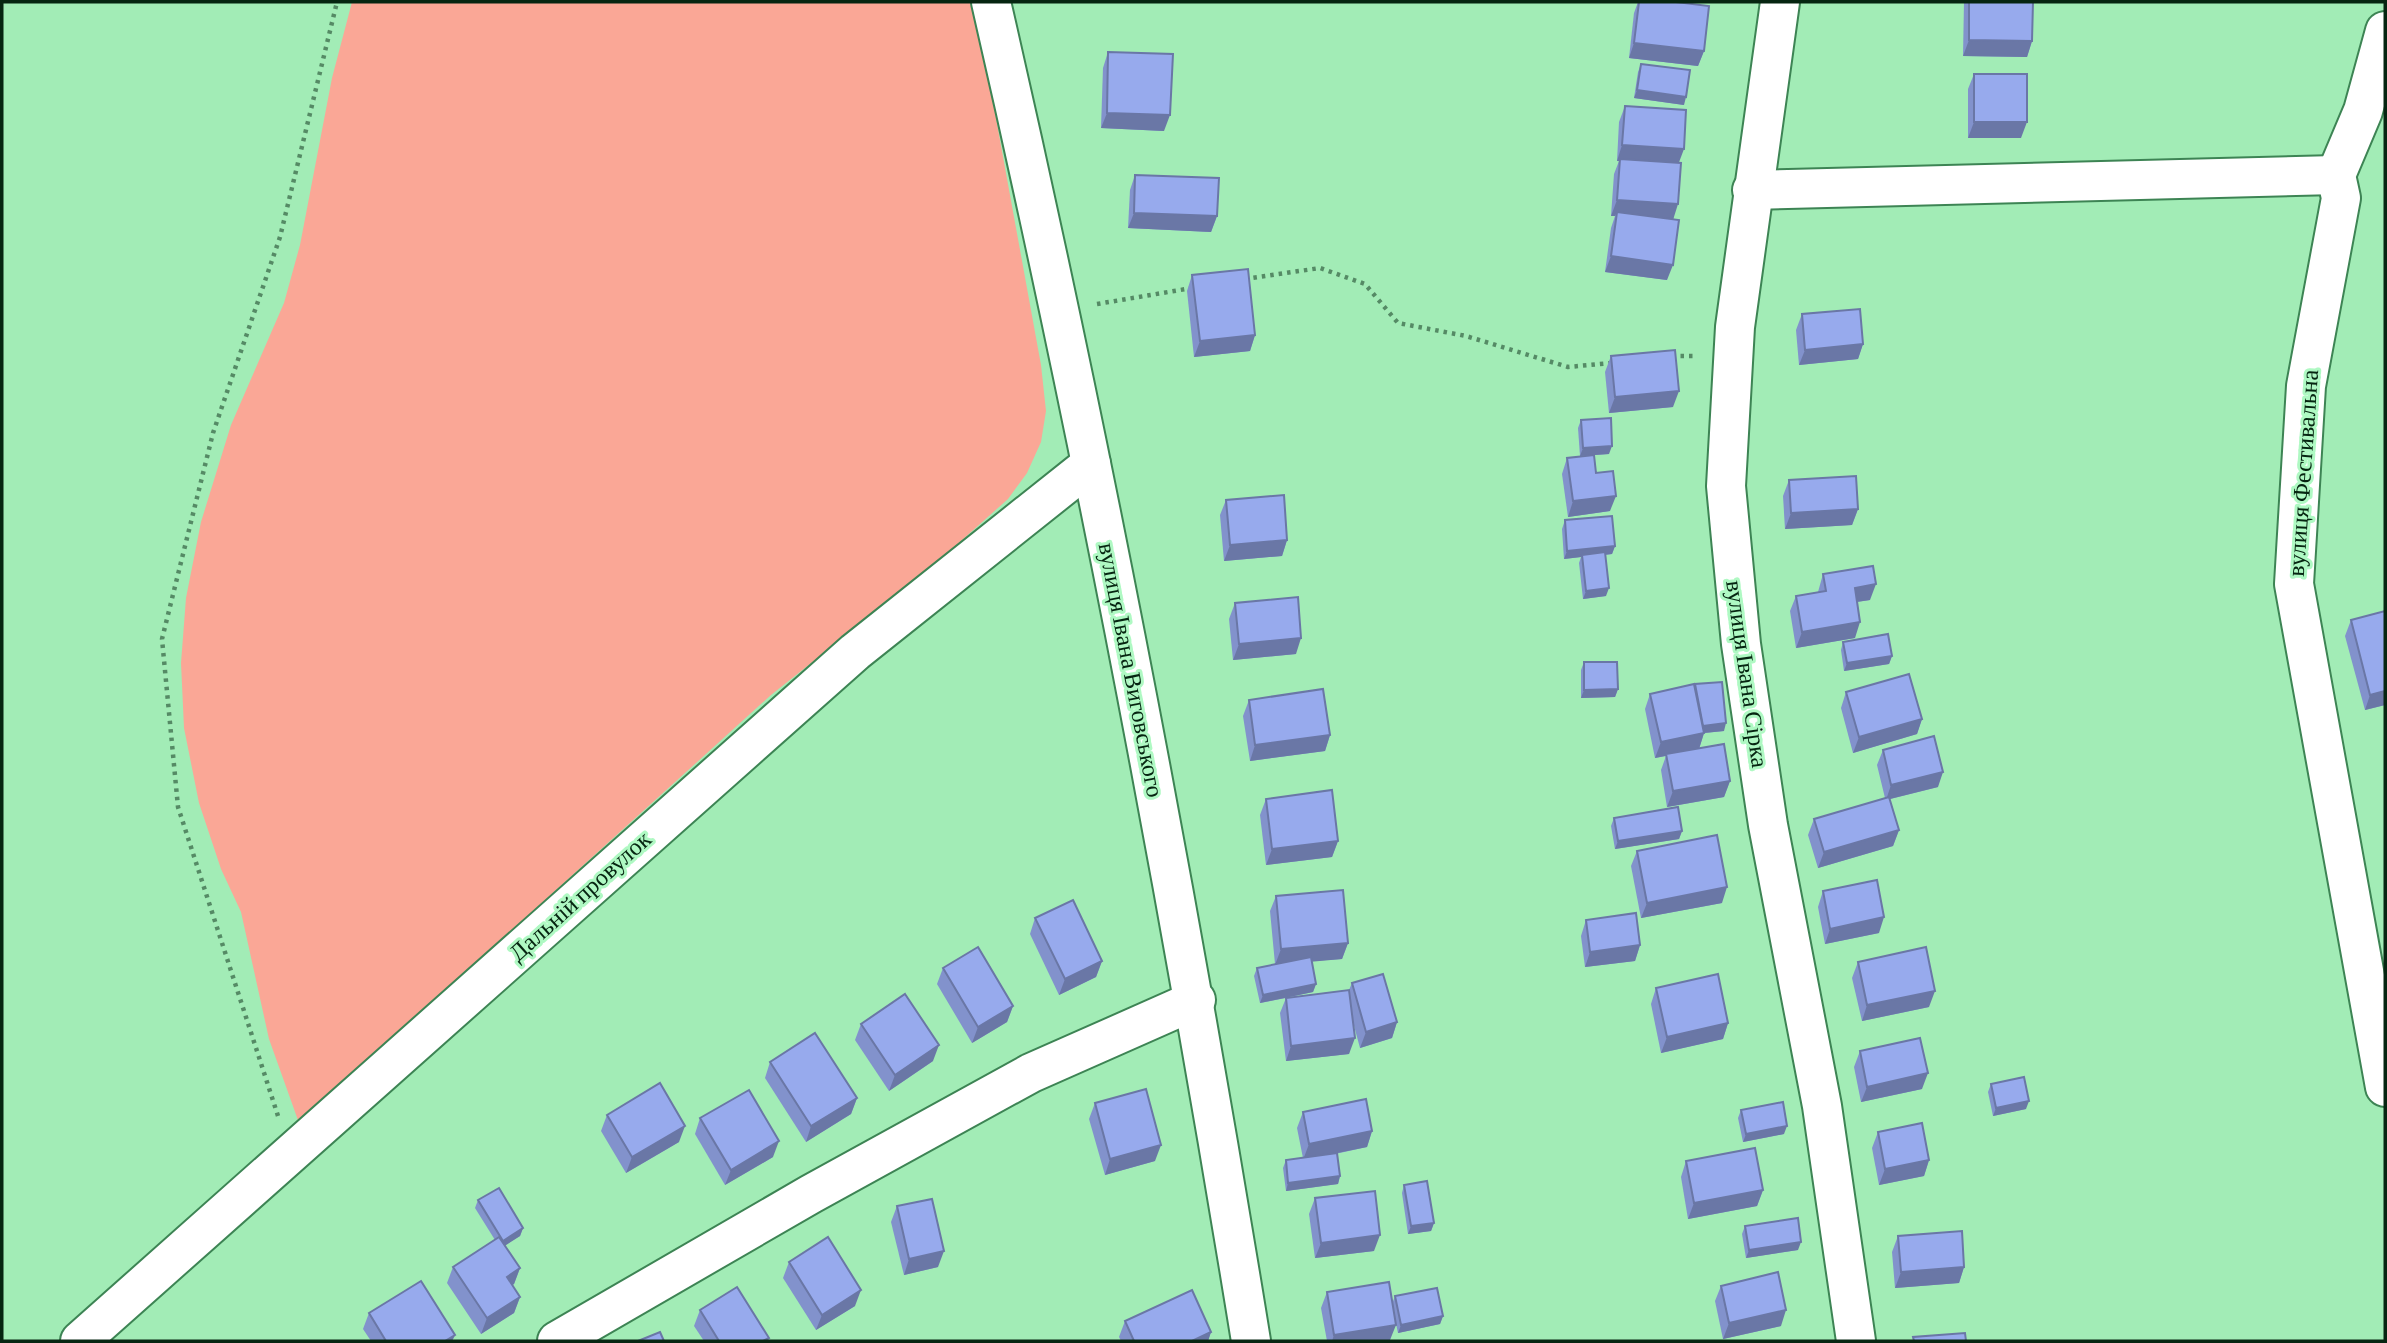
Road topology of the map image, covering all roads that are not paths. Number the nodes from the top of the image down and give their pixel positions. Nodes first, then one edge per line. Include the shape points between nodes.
1 (991, 2) edge
2 (1780, 2) edge
3 (2385, 31) edge
4 (2336, 175) junction
5 (1752, 190) junction
6 (1091, 464) junction
7 (1196, 1000) junction
8 (2385, 1087) edge
9 (80, 1341) edge
10 (557, 1341) edge
11 (1251, 1341) edge
12 (1856, 1341) edge

1 - 6 street, вулиця Івана Виговського
2 - 5 street, вулиця Івана Сірка
3 - 4 street, вулиця Фестивальна via 2363,110
4 - 5 street
4 - 8 street, вулиця Фестивальна via 2341,198 2306,386 2294,584
5 - 12 street, вулиця Івана Сірка via 1733,356 1726,486 1741,644 1768,825 1822,1106
6 - 7 street, вулиця Івана Виговського
6 - 9 street, Дальній провулок via 855,652
7 - 10 street via 1031,1073
7 - 11 street, вулиця Івана Виговського

